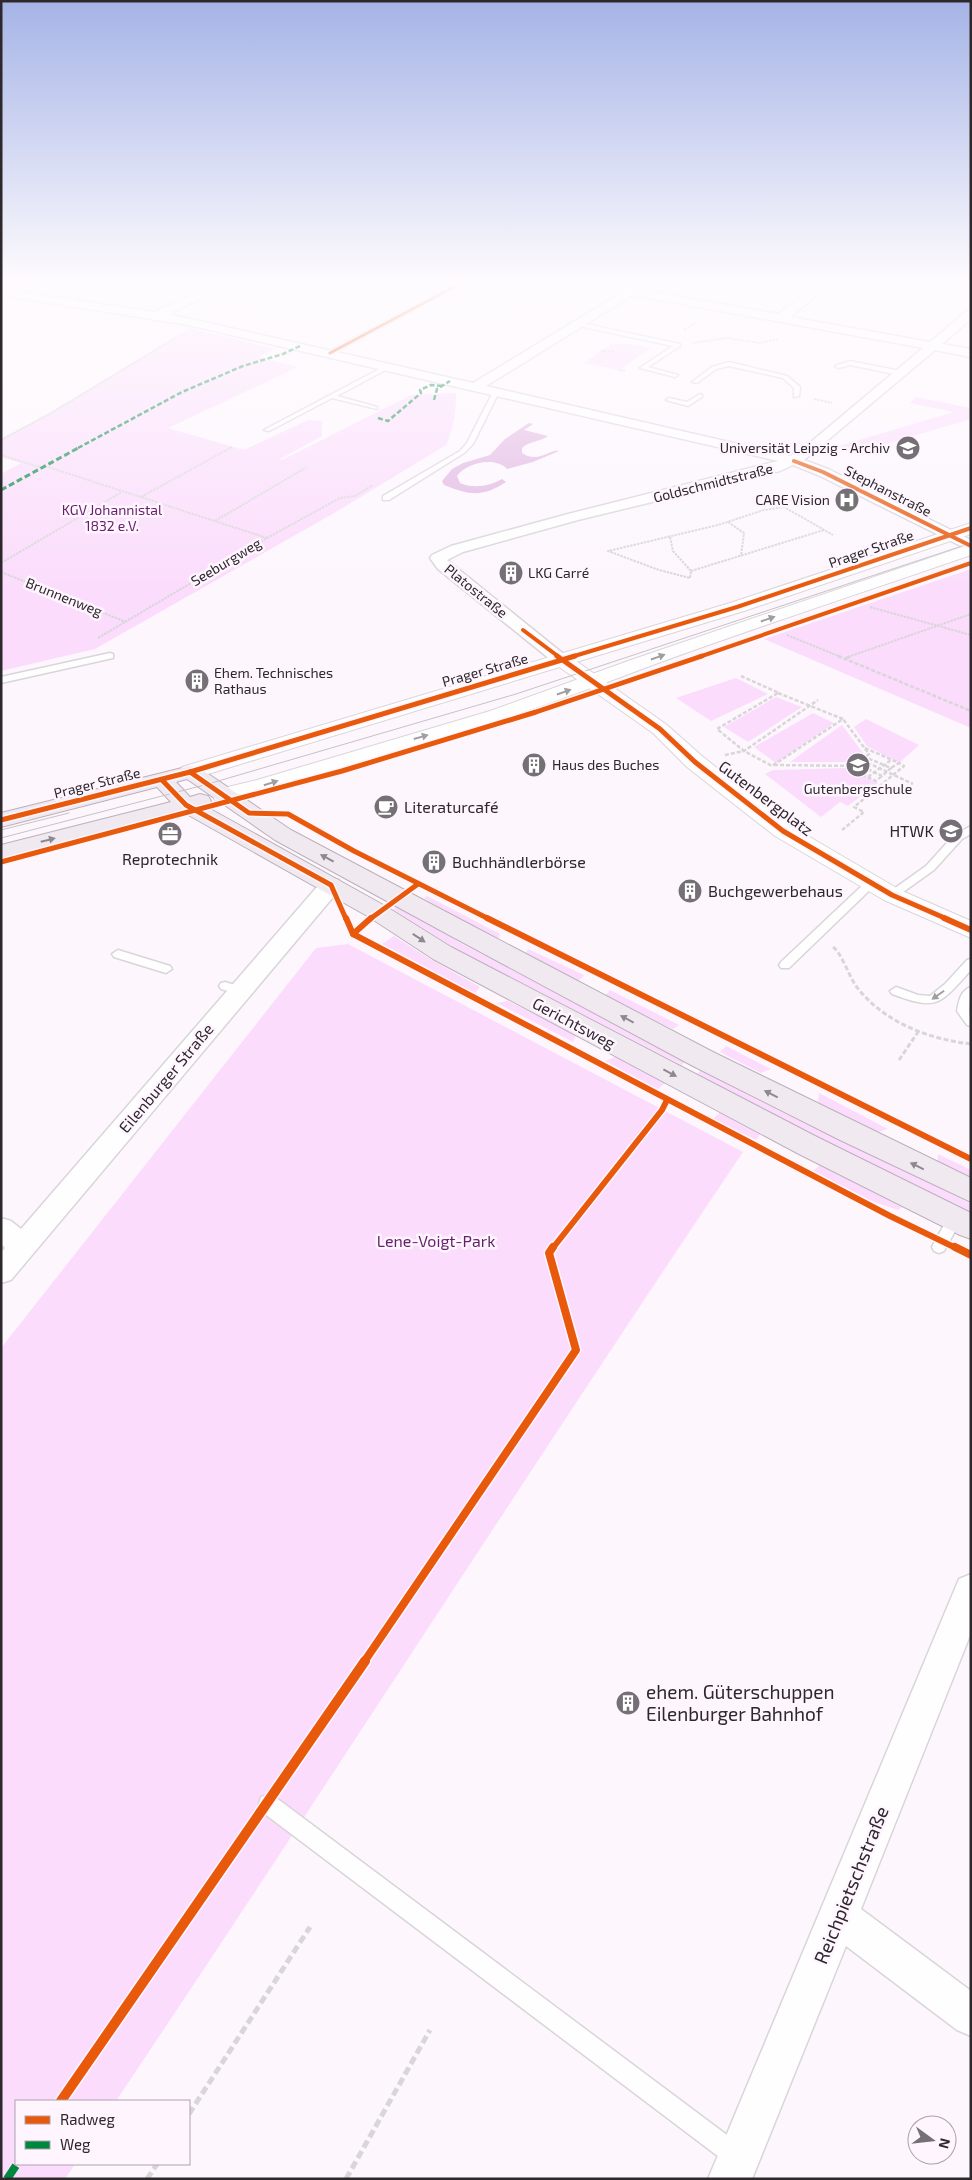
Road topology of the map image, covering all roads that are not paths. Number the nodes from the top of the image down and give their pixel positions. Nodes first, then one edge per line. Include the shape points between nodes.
1 (356, 383) edge
2 (457, 383) edge
3 (482, 383) edge
4 (791, 383) edge
5 (890, 383) edge
6 (475, 387) junction
7 (496, 392) junction
8 (331, 396) junction
9 (700, 396) dead end
10 (796, 396) dead end
11 (669, 400) dead end
12 (375, 408) dead end
13 (267, 430) dead end
14 (794, 461) junction
15 (386, 498) dead end
16 (971, 528) edge
17 (950, 535) junction
18 (971, 547) edge
19 (438, 558) joint
20 (110, 656) dead end
21 (562, 660) junction
22 (1, 680) edge
23 (594, 682) junction
24 (190, 772) junction
25 (162, 780) junction
26 (223, 795) junction
27 (186, 805) junction
28 (1, 820) edge
29 (971, 829) edge
30 (1, 852) edge
31 (352, 871) junction
32 (871, 883) junction
33 (331, 885) junction
34 (892, 895) junction
35 (971, 930) edge
36 (118, 954) dead end
37 (971, 963) edge
38 (785, 965) dead end
39 (166, 969) dead end
40 (896, 990) dead end
41 (971, 991) edge
42 (971, 1022) edge
43 (971, 1191) edge
44 (962, 1224) edge
45 (1, 1229) edge
46 (22, 1246) junction
47 (939, 1248) dead end
48 (1, 1272) edge
49 (971, 1590) edge
50 (268, 1804) dead end
51 (839, 1916) junction
52 (971, 2016) edge
53 (734, 2168) edge

1 - 8 lane
2 - 6 street, Stephanstraße
3 - 6 street
4 - 10 lane via 797,387
5 - 14 street, Goldschmidtstraße
6 - 7 street, Stephanstraße
7 - 14 street, Stephanstraße
7 - 15 lane via 470,444 462,452
8 - 12 lane
8 - 13 lane
9 - 11 lane via 688,404
14 - 17 street, Stephanstraße
14 - 19 street, Goldschmidtstraße via 573,517 457,549
16 - 17 main road, Prager Straße
17 - 18 street, Stephanstraße
17 - 21 main road, Prager Straße via 738,607
23 -> 18 main road, Prager Straße
19 - 21 street, Platostraße via 451,572
20 - 22 lane
21 - 23 main road, Gutenbergplatz
21 - 24 main road, Prager Straße
26 -> 23 main road, Prager Straße via 482,719
23 - 32 main road, Gutenbergplatz via 660,729 695,762 783,831
24 - 25 main road, Prager Straße
24 - 26 main road, Gerichtsweg
25 - 27 main road, Gerichtsweg
25 - 28 main road, Prager Straße
26 - 27 main road, Prager Straße
31 -> 26 main road, Gerichtsweg via 283,835
30 -> 27 main road, Prager Straße
27 - 33 main road, Gerichtsweg
29 - 34 lane via 958,837 930,868
31 - 33 lane
43 -> 31 main road, Gerichtsweg via 703,1059
32 - 34 main road, Gutenbergplatz
32 - 38 lane
33 -> 44 main road, Gerichtsweg via 442,953
33 - 46 street, Eilenburger Straße via 233,988
34 - 35 main road, Gutenbergplatz
36 - 39 lane
37 -> 40 lane via 933,1000 917,999
41 - 42 lane via 966,996 963,1011
44 - 47 lane
45 - 46 street
46 - 48 street, Eilenburger Straße
49 - 51 street, Reichpietschstraße
50 - 53 lane
51 - 52 street
51 - 53 street, Reichpietschstraße

